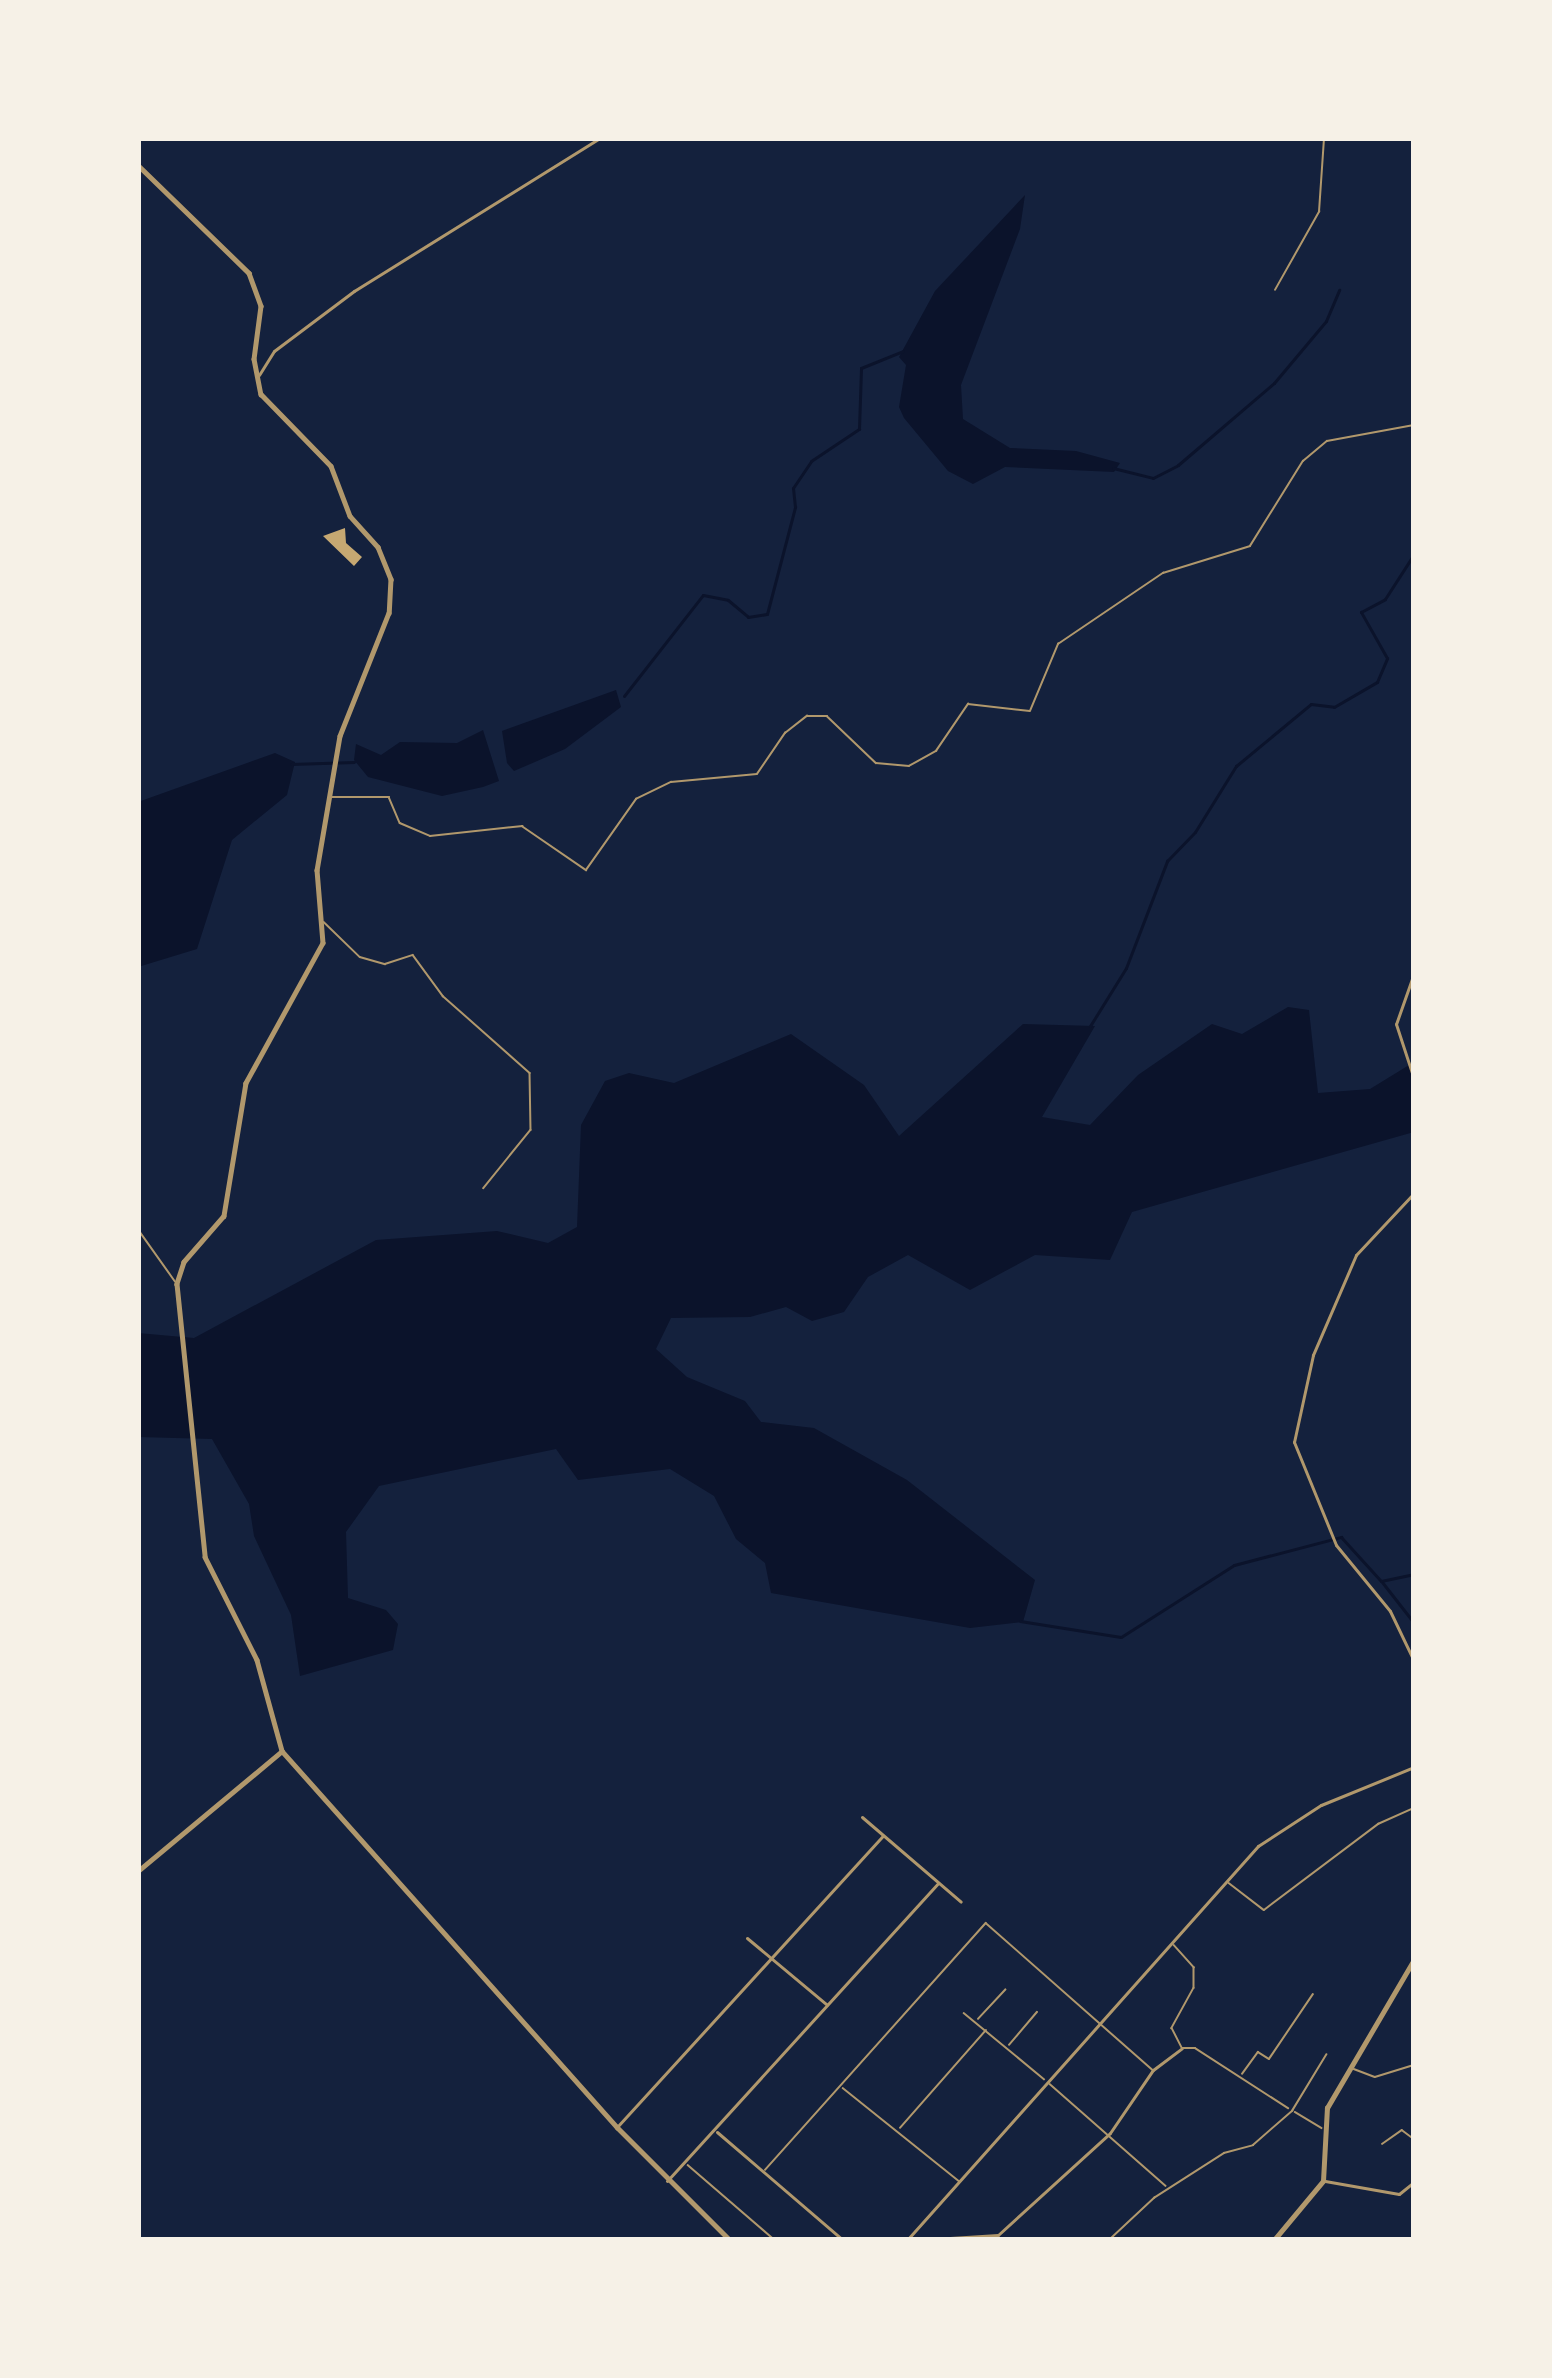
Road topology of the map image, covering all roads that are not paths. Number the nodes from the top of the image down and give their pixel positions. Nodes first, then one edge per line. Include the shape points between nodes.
1 (600, 138) edge
2 (1324, 138) edge
3 (138, 165) edge
4 (1275, 290) dead end
5 (257, 378) junction
6 (1414, 425) edge
7 (332, 797) junction
8 (324, 922) junction
9 (1414, 973) edge
10 (1414, 1079) edge
11 (484, 1188) dead end
12 (1414, 1193) edge
13 (138, 1229) edge
14 (177, 1285) junction
15 (1414, 1661) edge
16 (282, 1751) junction
17 (1414, 1767) edge
18 (1414, 1808) edge
19 (862, 1817) dead end
20 (883, 1836) junction
21 (138, 1871) edge
22 (1225, 1878) junction
23 (938, 1883) junction
24 (962, 1902) dead end
25 (747, 1937) dead end
26 (1171, 1942) junction
27 (771, 1959) junction
28 (1414, 1960) edge
29 (1005, 1990) dead end
30 (1313, 1994) dead end
31 (828, 2006) junction
32 (1037, 2012) dead end
33 (964, 2013) dead end
34 (976, 2022) junction
35 (1100, 2025) junction
36 (986, 2030) junction
37 (1007, 2048) junction
38 (1182, 2048) junction
39 (1326, 2055) dead end
40 (1414, 2065) edge
41 (1350, 2068) junction
42 (1153, 2070) junction
43 (1240, 2077) junction
44 (1048, 2083) junction
45 (840, 2086) junction
46 (1292, 2110) junction
47 (617, 2127) junction
48 (1322, 2128) junction
49 (715, 2131) junction
50 (898, 2131) junction
51 (1110, 2133) junction
52 (1414, 2139) edge
53 (1382, 2144) dead end
54 (686, 2162) junction
55 (765, 2170) junction
56 (667, 2180) junction
57 (1323, 2181) junction
58 (961, 2182) junction
59 (1414, 2182) edge
60 (1169, 2188) junction
61 (730, 2240) edge
62 (775, 2240) edge
63 (842, 2240) edge
64 (907, 2240) edge
65 (918, 2240) edge
66 (1109, 2240) edge
67 (1274, 2240) edge

1 - 5 street via 354,291 274,351
2 - 4 lane via 1318,212
3 - 5 street via 258,287
5 - 7 street via 274,412 331,466 350,515 378,547 391,579 388,613 350,695
6 - 7 lane via 1344,436 1304,460 1250,546 1162,573 1058,644 1030,711 968,704 936,751 909,766 876,764 827,716 807,716 757,774 671,782 636,799 610,827 595,864 581,870 550,839 521,826 430,836 400,823 389,797
7 - 8 street via 317,870
8 - 11 lane via 360,957 385,964 413,955 443,996 530,1073 531,1130
8 - 14 street via 314,966 246,1083 234,1192
9 - 10 street via 1396,1024
12 - 15 street via 1356,1255 1313,1355 1294,1442 1336,1545 1390,1611
13 - 14 lane
14 - 16 street via 205,1557 256,1660
16 - 21 street
16 - 47 street
17 - 22 street via 1321,1805
18 - 22 lane via 1378,1824 1264,1910
19 - 20 street
20 - 23 street
20 - 27 street
22 - 26 street
23 - 24 street
23 - 31 street
25 - 27 street
26 - 35 street
26 - 38 lane via 1194,1967 1194,1988 1172,2028
27 - 31 street
27 - 47 street
28 - 41 street
29 - 34 lane
30 - 43 lane via 1269,2059 1258,2052
31 - 49 street
32 - 37 lane
33 - 34 lane
34 - 36 lane
35 - 42 lane
35 - 44 street
35 - 45 lane via 986,1923
36 - 37 lane
36 - 50 lane
37 - 44 lane
38 - 42 street
38 - 43 lane via 1196,2048
39 - 46 lane
40 - 41 lane via 1375,2078
41 - 48 street
42 - 51 street
43 - 46 lane
44 - 51 lane
44 - 58 street
45 - 50 lane
45 - 55 lane
46 - 48 lane
46 - 60 lane via 1253,2145 1224,2153
47 - 56 street
48 - 57 street
49 - 54 street
49 - 55 street
50 - 58 lane
51 - 60 lane
51 - 65 street via 998,2236
52 - 53 lane via 1402,2130
54 - 56 street
54 - 62 lane
55 - 63 street
56 - 61 street
57 - 59 street via 1400,2194
57 - 67 street
58 - 64 street
60 - 66 lane

